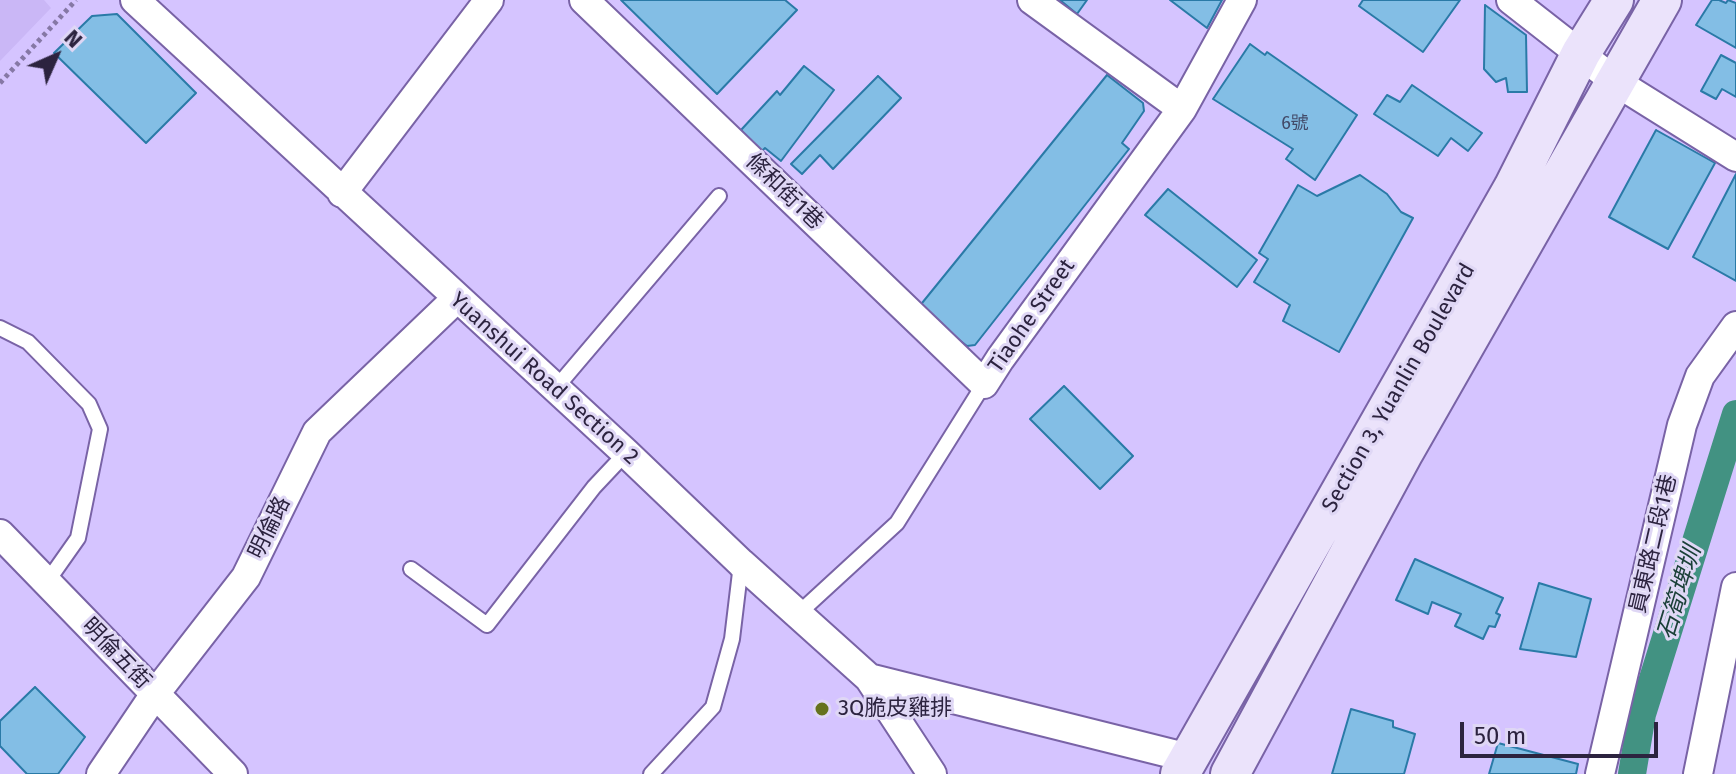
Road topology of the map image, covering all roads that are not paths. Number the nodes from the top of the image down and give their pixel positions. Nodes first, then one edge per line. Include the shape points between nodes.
1 (135, 0) edge
2 (489, 0) edge
3 (584, 0) edge
4 (1032, 0) edge
5 (1242, 0) edge
6 (1511, 0) edge
7 (1614, 0) edge
8 (1662, 0) edge
9 (1581, 53) junction
10 (1616, 82) junction
11 (1182, 109) junction
12 (1736, 157) edge
13 (342, 193) junction
14 (719, 196) dead end
15 (456, 299) junction
16 (1736, 326) edge
17 (0, 328) edge
18 (984, 384) junction
19 (555, 389) junction
20 (626, 453) junction
21 (0, 534) edge
22 (741, 563) junction
23 (411, 569) dead end
24 (47, 582) junction
25 (1736, 587) edge
26 (799, 613) junction
27 (869, 678) junction
28 (155, 694) junction
29 (1184, 766) edge
30 (1234, 773) edge
31 (101, 774) edge
32 (233, 774) edge
33 (651, 774) edge
34 (932, 774) edge
35 (1600, 774) edge
36 (1698, 774) edge

1 - 13 street, Yuanshui Road Section 2
2 - 13 street
3 - 18 street, 條和街1巷
4 - 11 street
5 - 11 street, Tiaohe Street
6 - 9 street
7 - 9 street, Section 3, Yuanlin Boulevard
8 - 10 street, Section 3, Yuanlin Boulevard
9 - 10 street
9 - 29 street, Section 3, Yuanlin Boulevard via 1513,188
10 - 12 street
10 - 30 street, Section 3, Yuanlin Boulevard via 1404,452
11 - 18 street, Tiaohe Street
13 - 15 street, Yuanshui Road Section 2
14 - 19 lane
15 - 19 street, Yuanshui Road Section 2
15 - 28 street, 明倫路 via 317,432 246,577
16 - 35 street, 員東路二段1巷 via 1700,376 1682,425
17 - 24 lane via 28,342 89,404 100,429 78,538
18 - 26 lane, Tiaohe Street via 897,523
19 - 20 street, Yuanshui Road Section 2
20 - 22 street, Yuanshui Road Section 2
20 - 23 lane via 487,625
21 - 24 street, 明倫五街
22 - 26 street, Yuanshui Road Section 2
22 - 33 lane via 732,639 713,707
24 - 28 street, 明倫五街
25 - 36 street
26 - 27 street, Yuanshui Road Section 2
27 - 29 street
27 - 34 street, Yuanshui Road Section 2
28 - 31 street, 明倫路
28 - 32 street, 明倫五街

